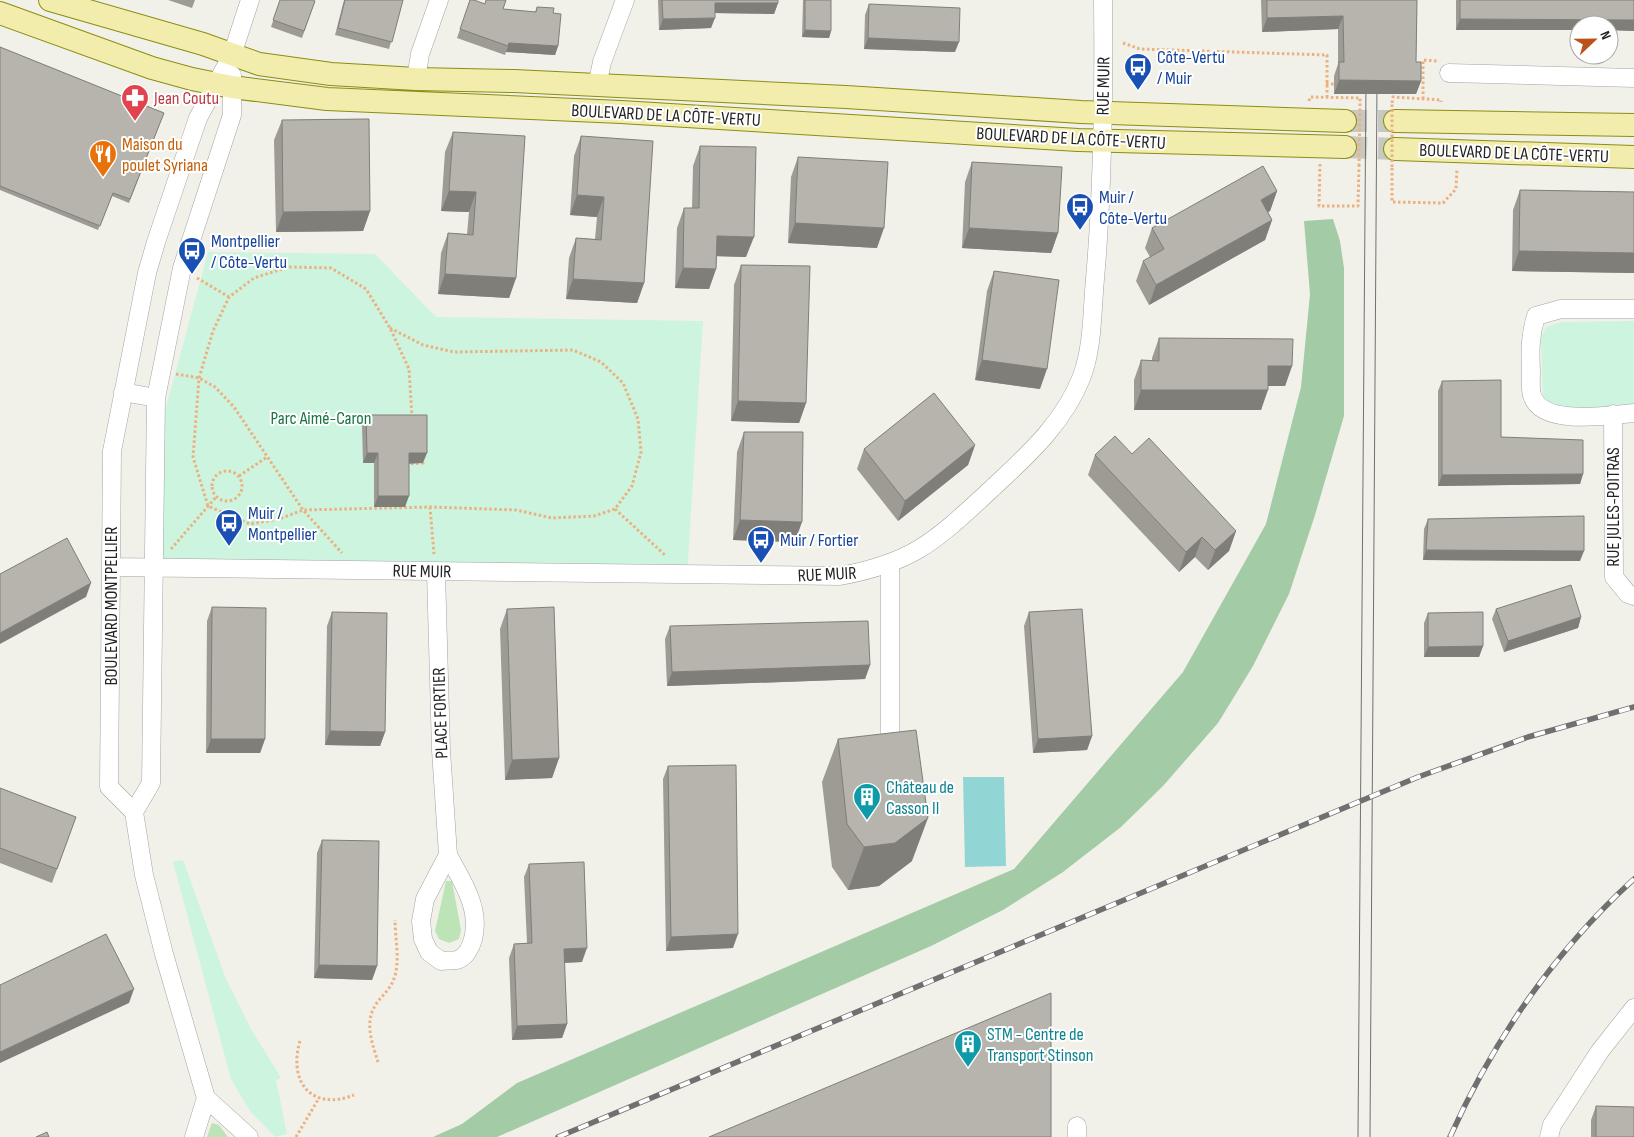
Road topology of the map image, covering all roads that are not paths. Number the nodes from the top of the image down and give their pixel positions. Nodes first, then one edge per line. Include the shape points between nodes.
1 (250, 0) edge
2 (439, 0) edge
3 (625, 0) edge
4 (1103, 0) edge
5 (57, 1) edge
6 (0, 13) edge
7 (232, 55) junction
8 (1449, 73) dead end
9 (1634, 78) edge
10 (416, 80) junction
11 (224, 86) junction
12 (598, 86) junction
13 (1394, 112) tunnel mouth
14 (1102, 113) junction
15 (1346, 121) tunnel mouth
16 (1634, 125) edge
17 (1102, 141) junction
18 (1345, 147) tunnel mouth
19 (1634, 157) edge
20 (1393, 158) tunnel mouth
21 (1634, 308) edge
22 (123, 392) junction
23 (156, 398) junction
24 (1634, 413) edge
25 (1613, 414) junction
26 (890, 564) junction
27 (111, 567) junction
28 (155, 568) junction
29 (436, 572) junction
30 (1631, 595) edge
31 (890, 762) edge
32 (134, 812) junction
33 (448, 855) junction
34 (1634, 1008) edge
35 (206, 1098) junction
36 (194, 1137) edge
37 (250, 1137) edge
38 (1549, 1137) edge

1 - 7 street, BOULEVARD MONTPELLIER
2 - 10 street via 420,54
3 - 12 street via 602,62
4 - 14 street, RUE MUIR
5 - 7 main road, BOULEVARD DE LA CÔTE-VERTU
6 - 11 main road, BOULEVARD DE LA CÔTE-VERTU via 152,68
7 - 10 main road, BOULEVARD DE LA CÔTE-VERTU via 282,68
7 - 11 street, BOULEVARD MONTPELLIER
8 - 9 street
10 - 12 main road, BOULEVARD DE LA CÔTE-VERTU
11 - 17 main road, BOULEVARD DE LA CÔTE-VERTU via 367,101 631,112
11 - 22 street, BOULEVARD MONTPELLIER via 198,118 147,273
11 - 23 street, BOULEVARD MONTPELLIER via 232,115 182,268
12 - 14 main road, BOULEVARD DE LA CÔTE-VERTU
13 - 16 main road, BOULEVARD DE LA CÔTE-VERTU
14 - 15 main road, BOULEVARD DE LA CÔTE-VERTU
14 - 17 street, RUE MUIR
17 - 18 main road, BOULEVARD DE LA CÔTE-VERTU
17 - 26 street, RUE MUIR via 1099,233 1089,349 1082,376 1070,401 1052,428 941,536 914,554
19 - 20 main road, BOULEVARD DE LA CÔTE-VERTU
21 - 25 street via 1561,309 1536,316 1530,336 1532,395 1538,406 1561,416
22 - 23 street
22 - 27 street, BOULEVARD MONTPELLIER via 112,451
23 - 28 street, BOULEVARD MONTPELLIER
24 - 25 street
25 - 30 street, RUE JULES-POITRAS via 1614,577
26 - 29 street, RUE MUIR via 840,576
26 - 31 street
27 - 28 street, RUE MUIR
27 - 32 street, BOULEVARD MONTPELLIER via 109,787
28 - 29 street, RUE MUIR
28 - 32 street, BOULEVARD MONTPELLIER via 151,783
29 - 33 street, PLACE FORTIER via 441,750
32 - 35 street via 155,919
33 - 33 street, PLACE FORTIER via 425,899 421,921 423,939 429,952 441,961 458,960 471,948 476,928 468,891
34 - 38 street via 1600,1051 1552,1125
35 - 36 street
35 - 37 street

